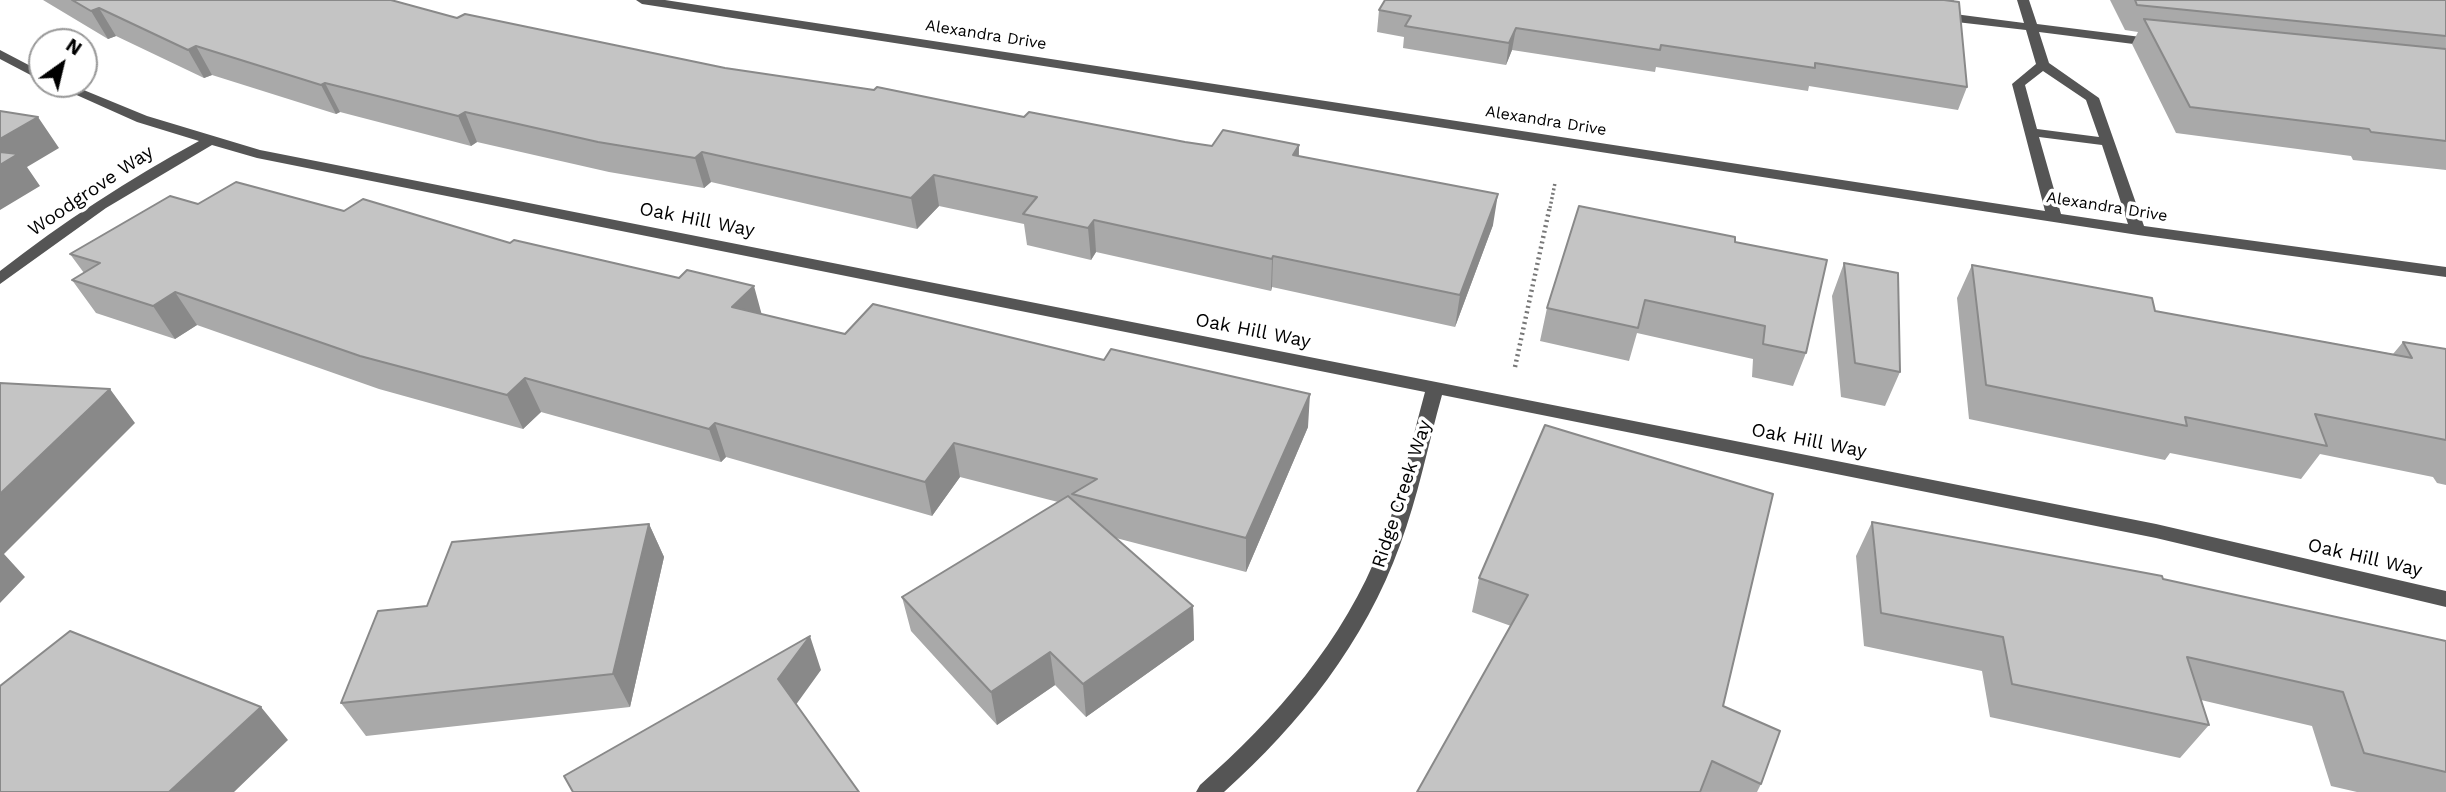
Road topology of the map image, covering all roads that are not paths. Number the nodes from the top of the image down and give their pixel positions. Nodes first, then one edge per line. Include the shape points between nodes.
1 (642, 0) edge
2 (2023, 0) edge
3 (1927, 15) edge
4 (2031, 28) junction
5 (2171, 44) edge
6 (0, 54) edge
7 (2043, 65) junction
8 (28, 69) edge
9 (92, 98) edge
10 (2032, 132) junction
11 (208, 141) junction
12 (2107, 142) junction
13 (2054, 217) junction
14 (2138, 230) junction
15 (2446, 272) edge
16 (0, 279) edge
17 (1435, 388) junction
18 (2446, 599) edge
19 (1208, 792) edge

1 - 13 street, Alexandra Drive
2 - 4 street
3 - 4 street
4 - 5 street
4 - 7 street
6 - 8 street
7 - 10 street via 2018,84
7 - 12 street via 2092,98
9 - 11 street, Oak Hill Way
10 - 12 street
10 - 13 street
11 - 16 street, Woodgrove Way via 104,201
11 - 17 street, Oak Hill Way via 334,170
12 - 14 street
13 - 14 street, Alexandra Drive
14 - 15 street, Alexandra Drive
17 - 18 street, Oak Hill Way via 2156,531
17 - 19 street, Ridge Creek Way via 1390,546 1366,599 1333,656 1287,716

